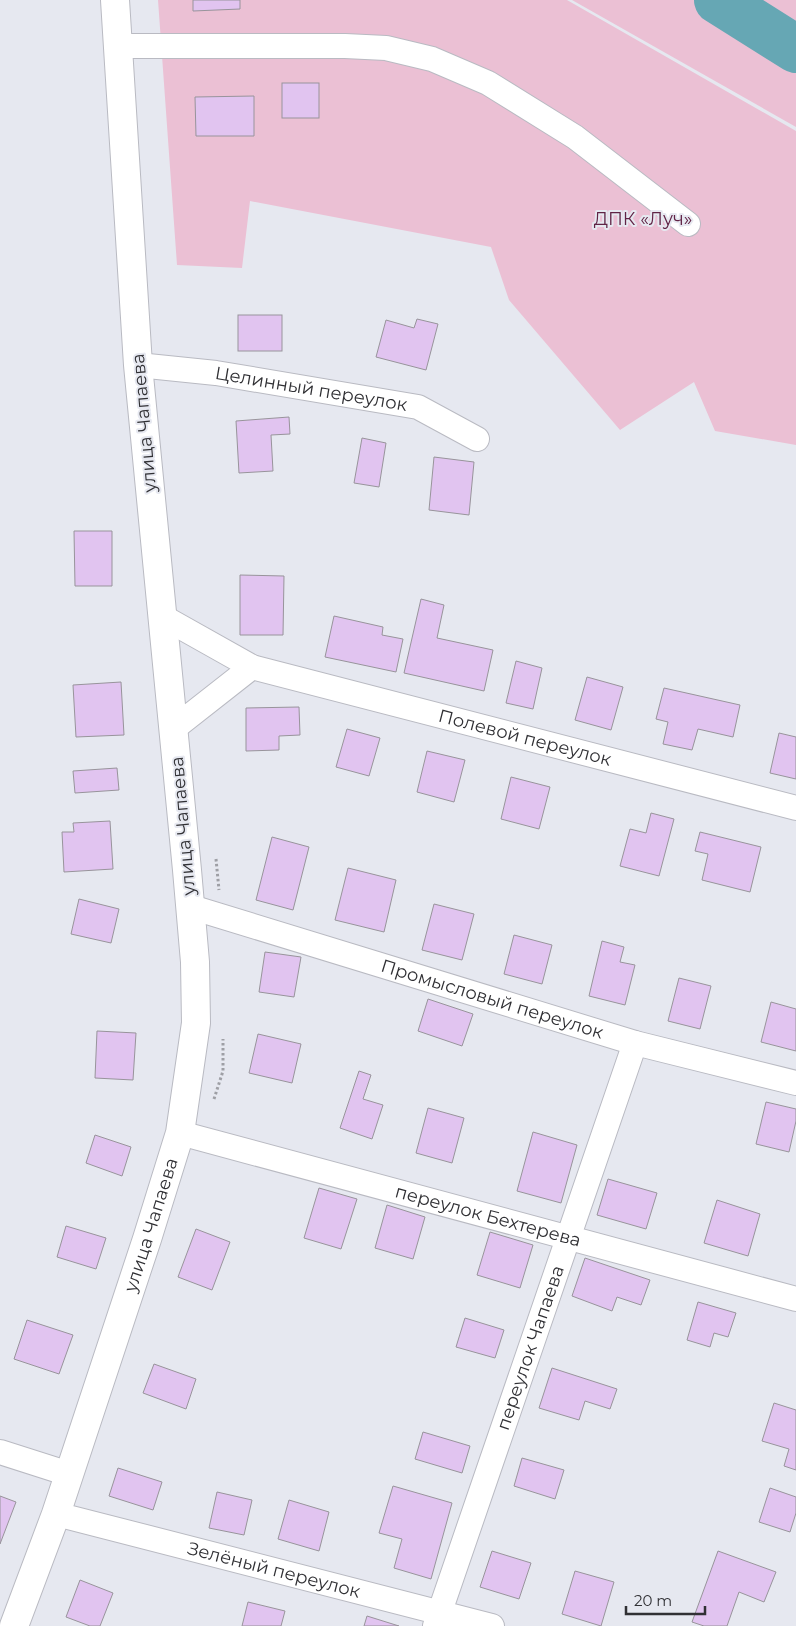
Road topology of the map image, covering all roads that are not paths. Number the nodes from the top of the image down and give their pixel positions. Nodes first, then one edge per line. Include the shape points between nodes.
1 (115, 0) edge
2 (118, 46) junction
3 (688, 224) dead end
4 (138, 365) junction
5 (478, 439) dead end
6 (163, 617) junction
7 (252, 667) junction
8 (174, 729) junction
9 (796, 808) edge
10 (191, 907) junction
11 (635, 1043) junction
12 (796, 1083) edge
13 (180, 1133) junction
14 (567, 1239) junction
15 (796, 1299) edge
16 (0, 1452) edge
17 (69, 1474) junction
18 (56, 1514) junction
19 (437, 1619) edge
20 (14, 1626) edge
21 (492, 1626) edge

1 - 2 street, улица Чапаева
2 - 3 street via 345,46 386,48 432,59 488,83 575,138
2 - 4 street, улица Чапаева
4 - 5 street, Целинный переулок via 216,373 418,408
4 - 6 street, улица Чапаева
6 - 7 street, Полевой переулок
6 - 8 street, улица Чапаева
7 - 8 street
7 - 9 street, Полевой переулок
8 - 10 street, улица Чапаева
10 - 11 street, Промысловый переулок
10 - 13 street, улица Чапаева via 196,1023
11 - 12 street, Промысловый переулок
11 - 14 street, переулок Чапаева
13 - 14 street, переулок Бехтерева
13 - 17 street, улица Чапаева
14 - 15 street, переулок Бехтерева
14 - 19 street, переулок Чапаева
16 - 17 street
17 - 18 street, улица Чапаева
18 - 19 street, Зелёный переулок
18 - 20 street, улица Чапаева
19 - 21 street, Зелёный переулок

